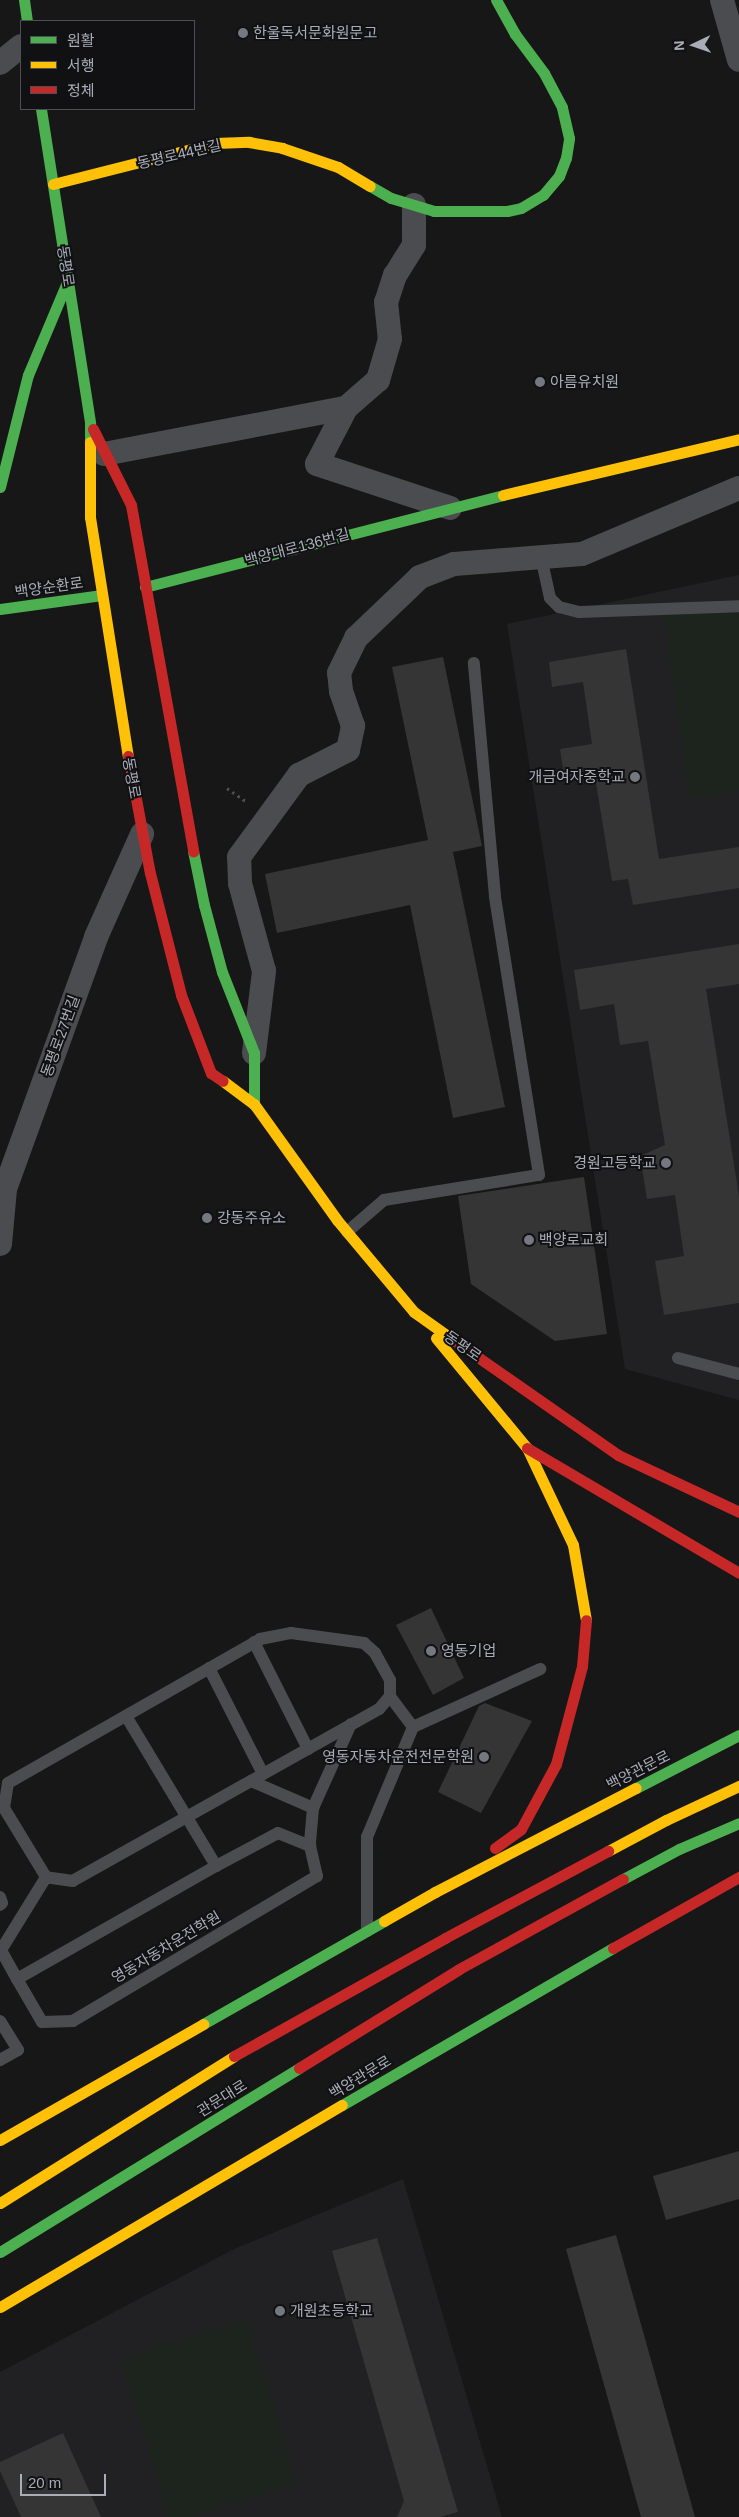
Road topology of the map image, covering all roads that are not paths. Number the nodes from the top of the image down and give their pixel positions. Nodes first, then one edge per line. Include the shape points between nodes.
1 (24, 0) edge
2 (496, 0) edge
3 (722, 0) edge
4 (28, 20) edge
5 (20, 47) edge
6 (739, 60) edge
7 (0, 63) edge
8 (42, 110) edge
9 (53, 184) junction
10 (414, 205) junction
11 (68, 280) junction
12 (346, 408) junction
13 (90, 423) junction
14 (739, 439) edge
15 (104, 454) junction
16 (0, 487) edge
17 (739, 488) edge
18 (450, 508) junction
19 (541, 557) junction
20 (145, 587) junction
21 (102, 595) junction
22 (739, 606) edge
23 (0, 609) edge
24 (474, 663) dead end
25 (142, 834) junction
26 (254, 1053) junction
27 (254, 1104) junction
28 (347, 1232) junction
29 (0, 1244) edge
30 (414, 1312) junction
31 (678, 1358) dead end
32 (739, 1374) edge
33 (526, 1448) junction
34 (739, 1512) edge
35 (739, 1573) edge
36 (254, 1642) junction
37 (209, 1668) junction
38 (540, 1669) dead end
39 (390, 1696) junction
40 (126, 1716) junction
41 (352, 1724) junction
42 (413, 1727) junction
43 (739, 1735) edge
44 (308, 1749) junction
45 (263, 1774) junction
46 (251, 1781) junction
47 (739, 1786) edge
48 (313, 1808) junction
49 (186, 1817) junction
50 (739, 1823) edge
51 (310, 1846) junction
52 (216, 1866) junction
53 (46, 1877) junction
54 (739, 1877) edge
55 (435, 1892) junction
56 (0, 1897) edge
57 (0, 1905) edge
58 (367, 1931) junction
59 (0, 1950) edge
60 (17, 1979) junction
61 (0, 2021) edge
62 (0, 2060) edge
63 (0, 2140) edge
64 (0, 2203) edge
65 (0, 2252) edge
66 (0, 2307) edge

1 - 4 main road
2 - 10 main road, 동평로44번길 via 515,34 544,73 562,107 569,138 559,176 543,195 521,208 508,211 434,211
3 - 6 street
5 - 7 street
8 - 9 main road, 동평로
9 - 10 main road, 동평로44번길 via 215,143 249,142 282,148 338,167 391,198
9 - 11 main road, 동평로
10 - 12 street via 414,244 395,275 386,302 390,339 378,380
11 - 13 main road, 동평로
11 - 16 main road via 28,375
12 - 15 street
12 - 18 street via 317,464
13 - 15 main road, 동평로
13 - 21 main road, 동평로 via 90,517
14 - 18 main road, 백양대로136번길
15 - 20 main road, 동평로 via 131,505
17 - 19 street via 582,554
18 - 20 main road, 백양대로136번길
19 - 22 lane via 550,598 559,607 579,612
19 - 26 street via 454,564 420,577 356,638 339,673 341,691 353,726 348,750 299,775 239,857 240,883 264,971
20 - 26 main road, 동평로 via 204,905 222,972
21 - 23 main road, 백양순환로
21 - 25 main road, 동평로
24 - 28 lane via 495,896 539,1175 384,1200
25 - 27 main road, 동평로 via 181,995 211,1073
25 - 29 street, 동평로27번길 via 96,937 5,1189
26 - 27 main road, 동평로
27 - 28 main road, 동평로
28 - 30 main road, 동평로
30 - 33 main road
30 - 34 main road, 동평로 via 618,1455
31 - 32 lane
33 - 35 main road
33 - 55 main road via 573,1545 586,1620 582,1666 556,1764 521,1829
36 - 37 lane
36 - 39 lane via 291,1633 364,1643 376,1653 390,1680
36 - 44 lane
37 - 40 lane
37 - 45 lane
38 - 42 lane
39 - 41 lane via 379,1709
39 - 42 lane
40 - 49 lane
40 - 53 lane via 8,1783 4,1808
41 - 44 lane
41 - 48 lane, 영동자동차운전학원
42 - 58 lane via 367,1837
43 - 55 main road, 백양관문로
44 - 45 lane
45 - 46 lane
46 - 48 lane
46 - 49 lane
47 - 64 main road, 관문대로 via 666,1820 445,1938 224,2062
48 - 51 lane, 영동자동차운전학원
49 - 52 lane
49 - 53 lane via 73,1881
50 - 65 main road, 관문대로 via 679,1849 459,1969
51 - 52 lane via 278,1833
51 - 60 lane, 영동자동차운전학원 via 317,1876 73,2021 42,2022
52 - 60 lane
53 - 59 lane, 영동자동차운전학원
54 - 66 main road, 백양관문로 via 510,2006
55 - 58 main road, 백양관문로
56 - 57 lane
58 - 63 main road, 백양관문로
59 - 60 lane, 영동자동차운전학원
61 - 62 lane via 18,2050

